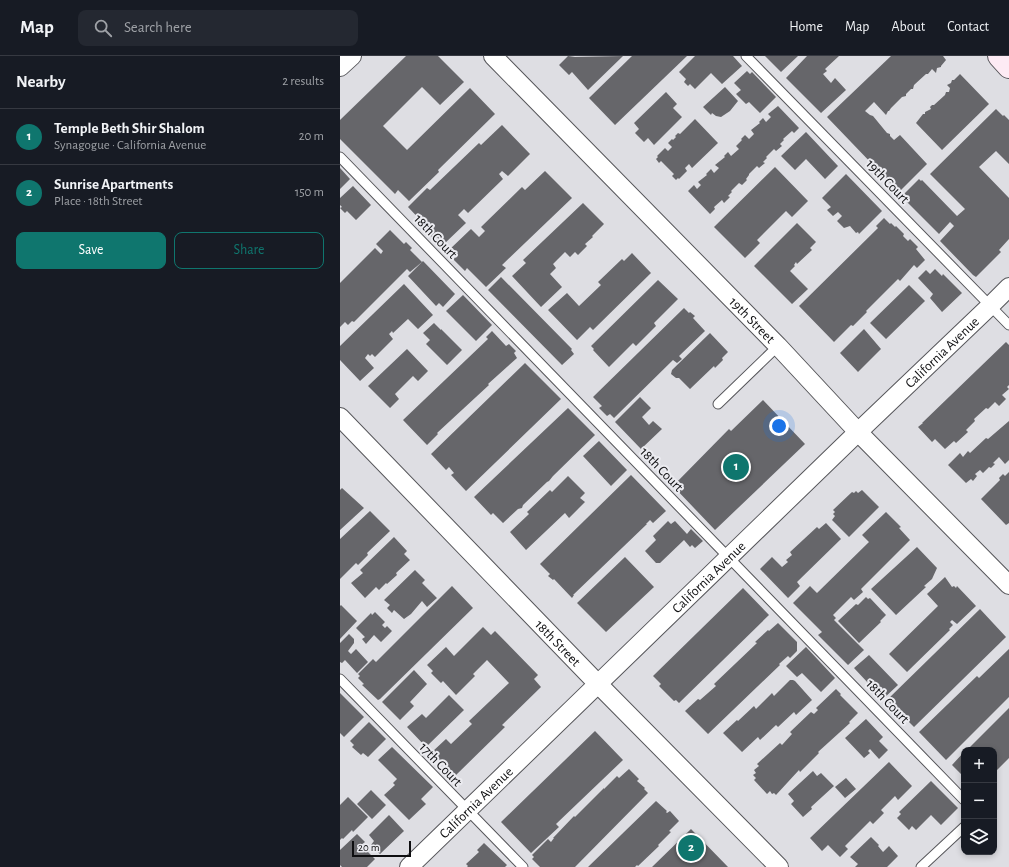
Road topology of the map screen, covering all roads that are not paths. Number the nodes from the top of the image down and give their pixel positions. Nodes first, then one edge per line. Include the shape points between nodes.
1 (352, 56) edge
2 (493, 56) edge
3 (746, 56) edge
4 (999, 56) edge
5 (1009, 66) edge
6 (340, 67) edge
7 (340, 157) edge
8 (1009, 287) edge
9 (990, 306) junction
10 (1009, 326) edge
11 (778, 346) junction
12 (718, 404) dead end
13 (340, 417) edge
14 (858, 432) junction
15 (729, 557) junction
16 (1009, 585) edge
17 (340, 679) edge
18 (598, 684) junction
19 (961, 797) edge
20 (467, 810) junction
21 (961, 830) edge
22 (409, 867) edge
23 (523, 867) edge
24 (779, 867) edge
25 (921, 867) edge

1 - 6 street
2 - 11 street, 19th Street
3 - 9 lane, 19th Court
4 - 5 street
7 - 15 lane, 18th Court
8 - 9 street, California Avenue
9 - 10 lane, 19th Court
9 - 14 street, California Avenue
11 - 12 lane
11 - 14 street, 19th Street
13 - 18 street, 18th Street
14 - 15 street, California Avenue
14 - 16 street, 19th Street
15 - 18 street, California Avenue
15 - 19 lane, 18th Court
17 - 20 lane, 17th Court
18 - 20 street, California Avenue
18 - 24 street, 18th Street
20 - 22 street, California Avenue
20 - 23 lane, 17th Court
21 - 25 lane

